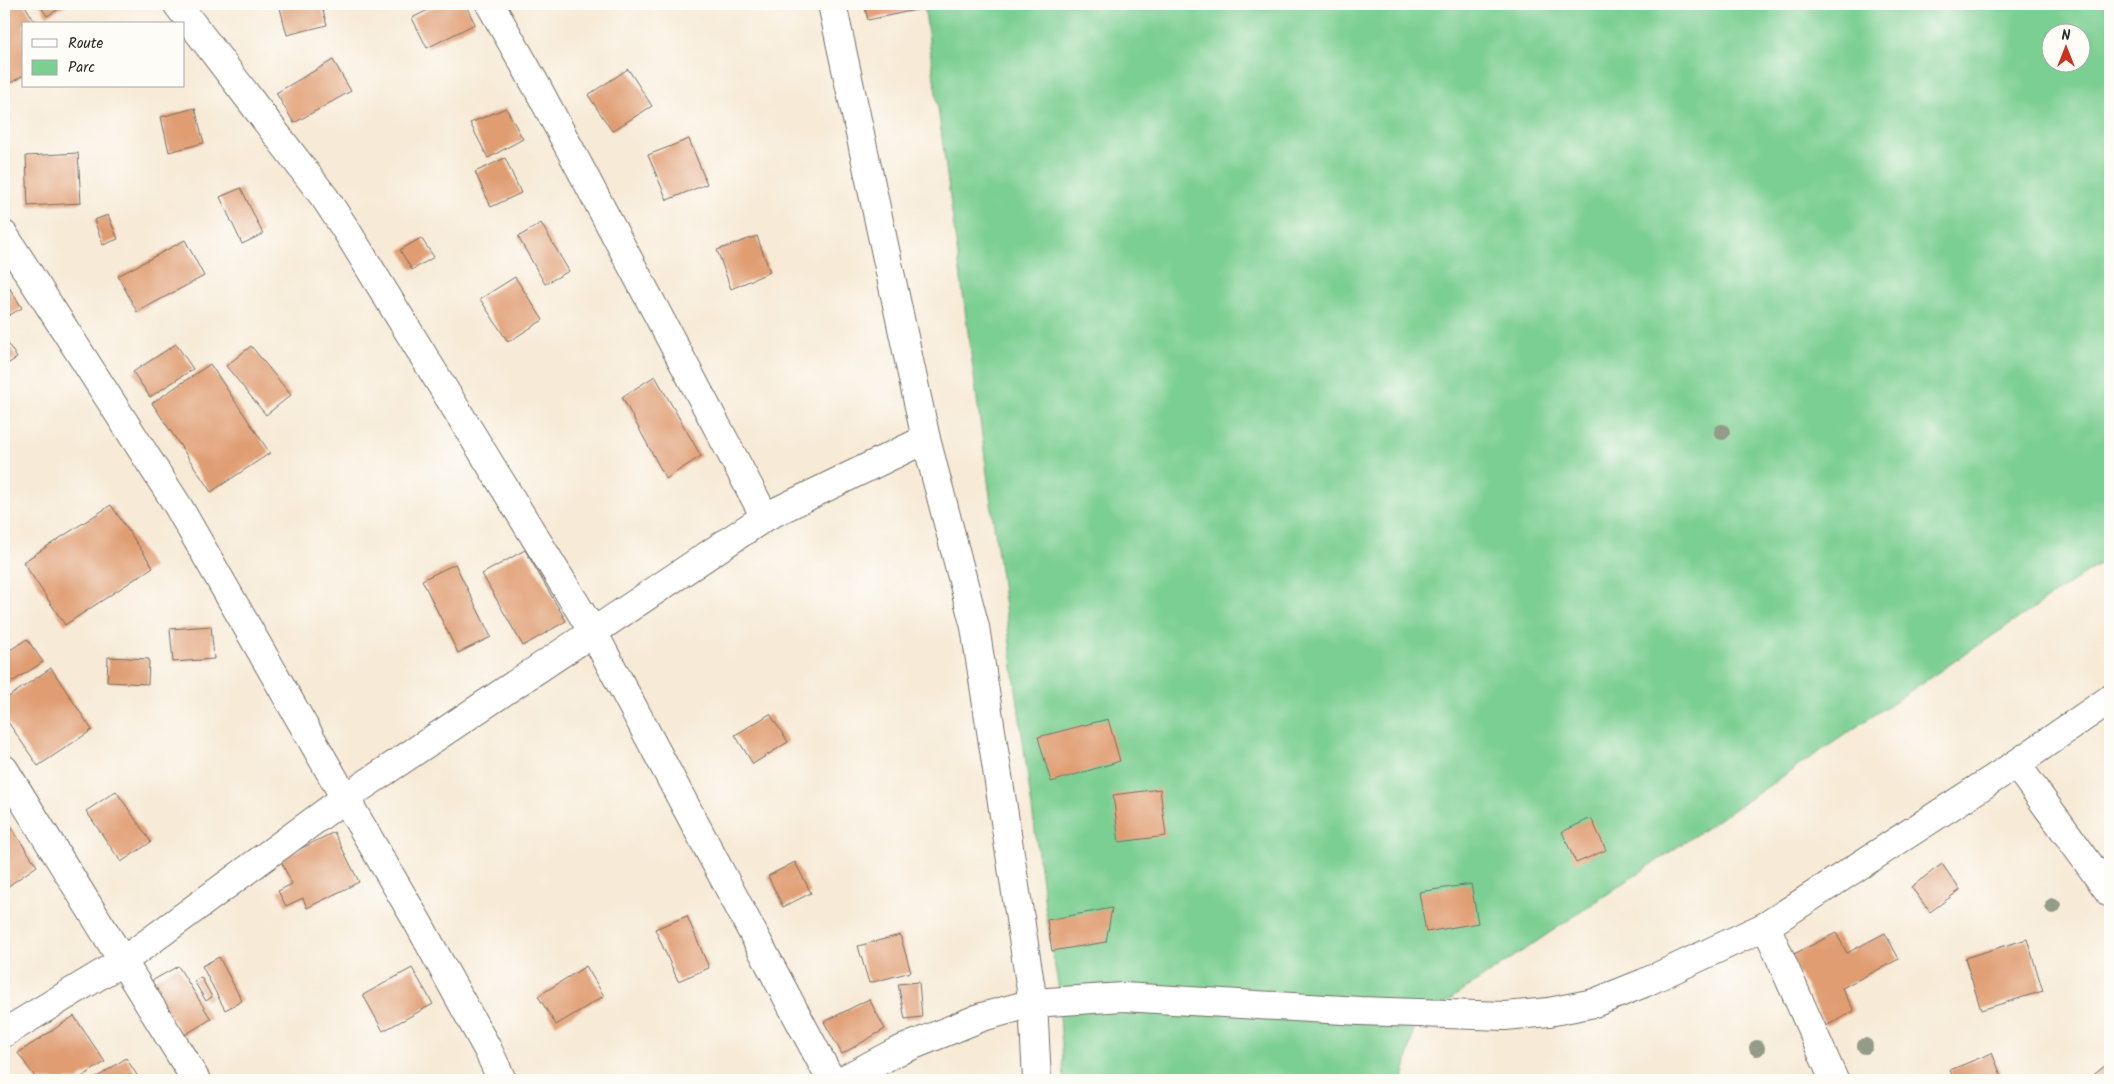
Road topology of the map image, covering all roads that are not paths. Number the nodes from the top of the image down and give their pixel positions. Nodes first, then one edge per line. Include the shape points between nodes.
1 (177, 4) edge
2 (490, 4) edge
3 (832, 4) edge
4 (4, 235) edge
5 (926, 439) junction
6 (765, 517) junction
7 (593, 632) junction
8 (2110, 699) edge
9 (2016, 764) junction
10 (4, 769) edge
11 (345, 798) junction
12 (2110, 894) edge
13 (1766, 926) junction
14 (124, 961) junction
15 (1032, 1003) junction
16 (4, 1033) edge
17 (196, 1080) edge
18 (502, 1080) edge
19 (831, 1080) edge
20 (843, 1080) edge
21 (1037, 1080) edge
22 (1834, 1080) edge

1 - 7 street via 334,212
2 - 6 street
3 - 5 street
4 - 11 street via 178,506
5 - 6 street
5 - 15 street via 975,627
6 - 7 street
7 - 11 street
7 - 19 street
8 - 9 street
9 - 12 street
9 - 13 street
10 - 14 street
11 - 14 street
11 - 18 street via 418,921
13 - 15 street via 1594,1003 1549,1012 1505,1016 1360,1011 1123,997
13 - 22 street
14 - 16 street
14 - 17 street
15 - 20 street via 982,1017 896,1052
15 - 21 street

